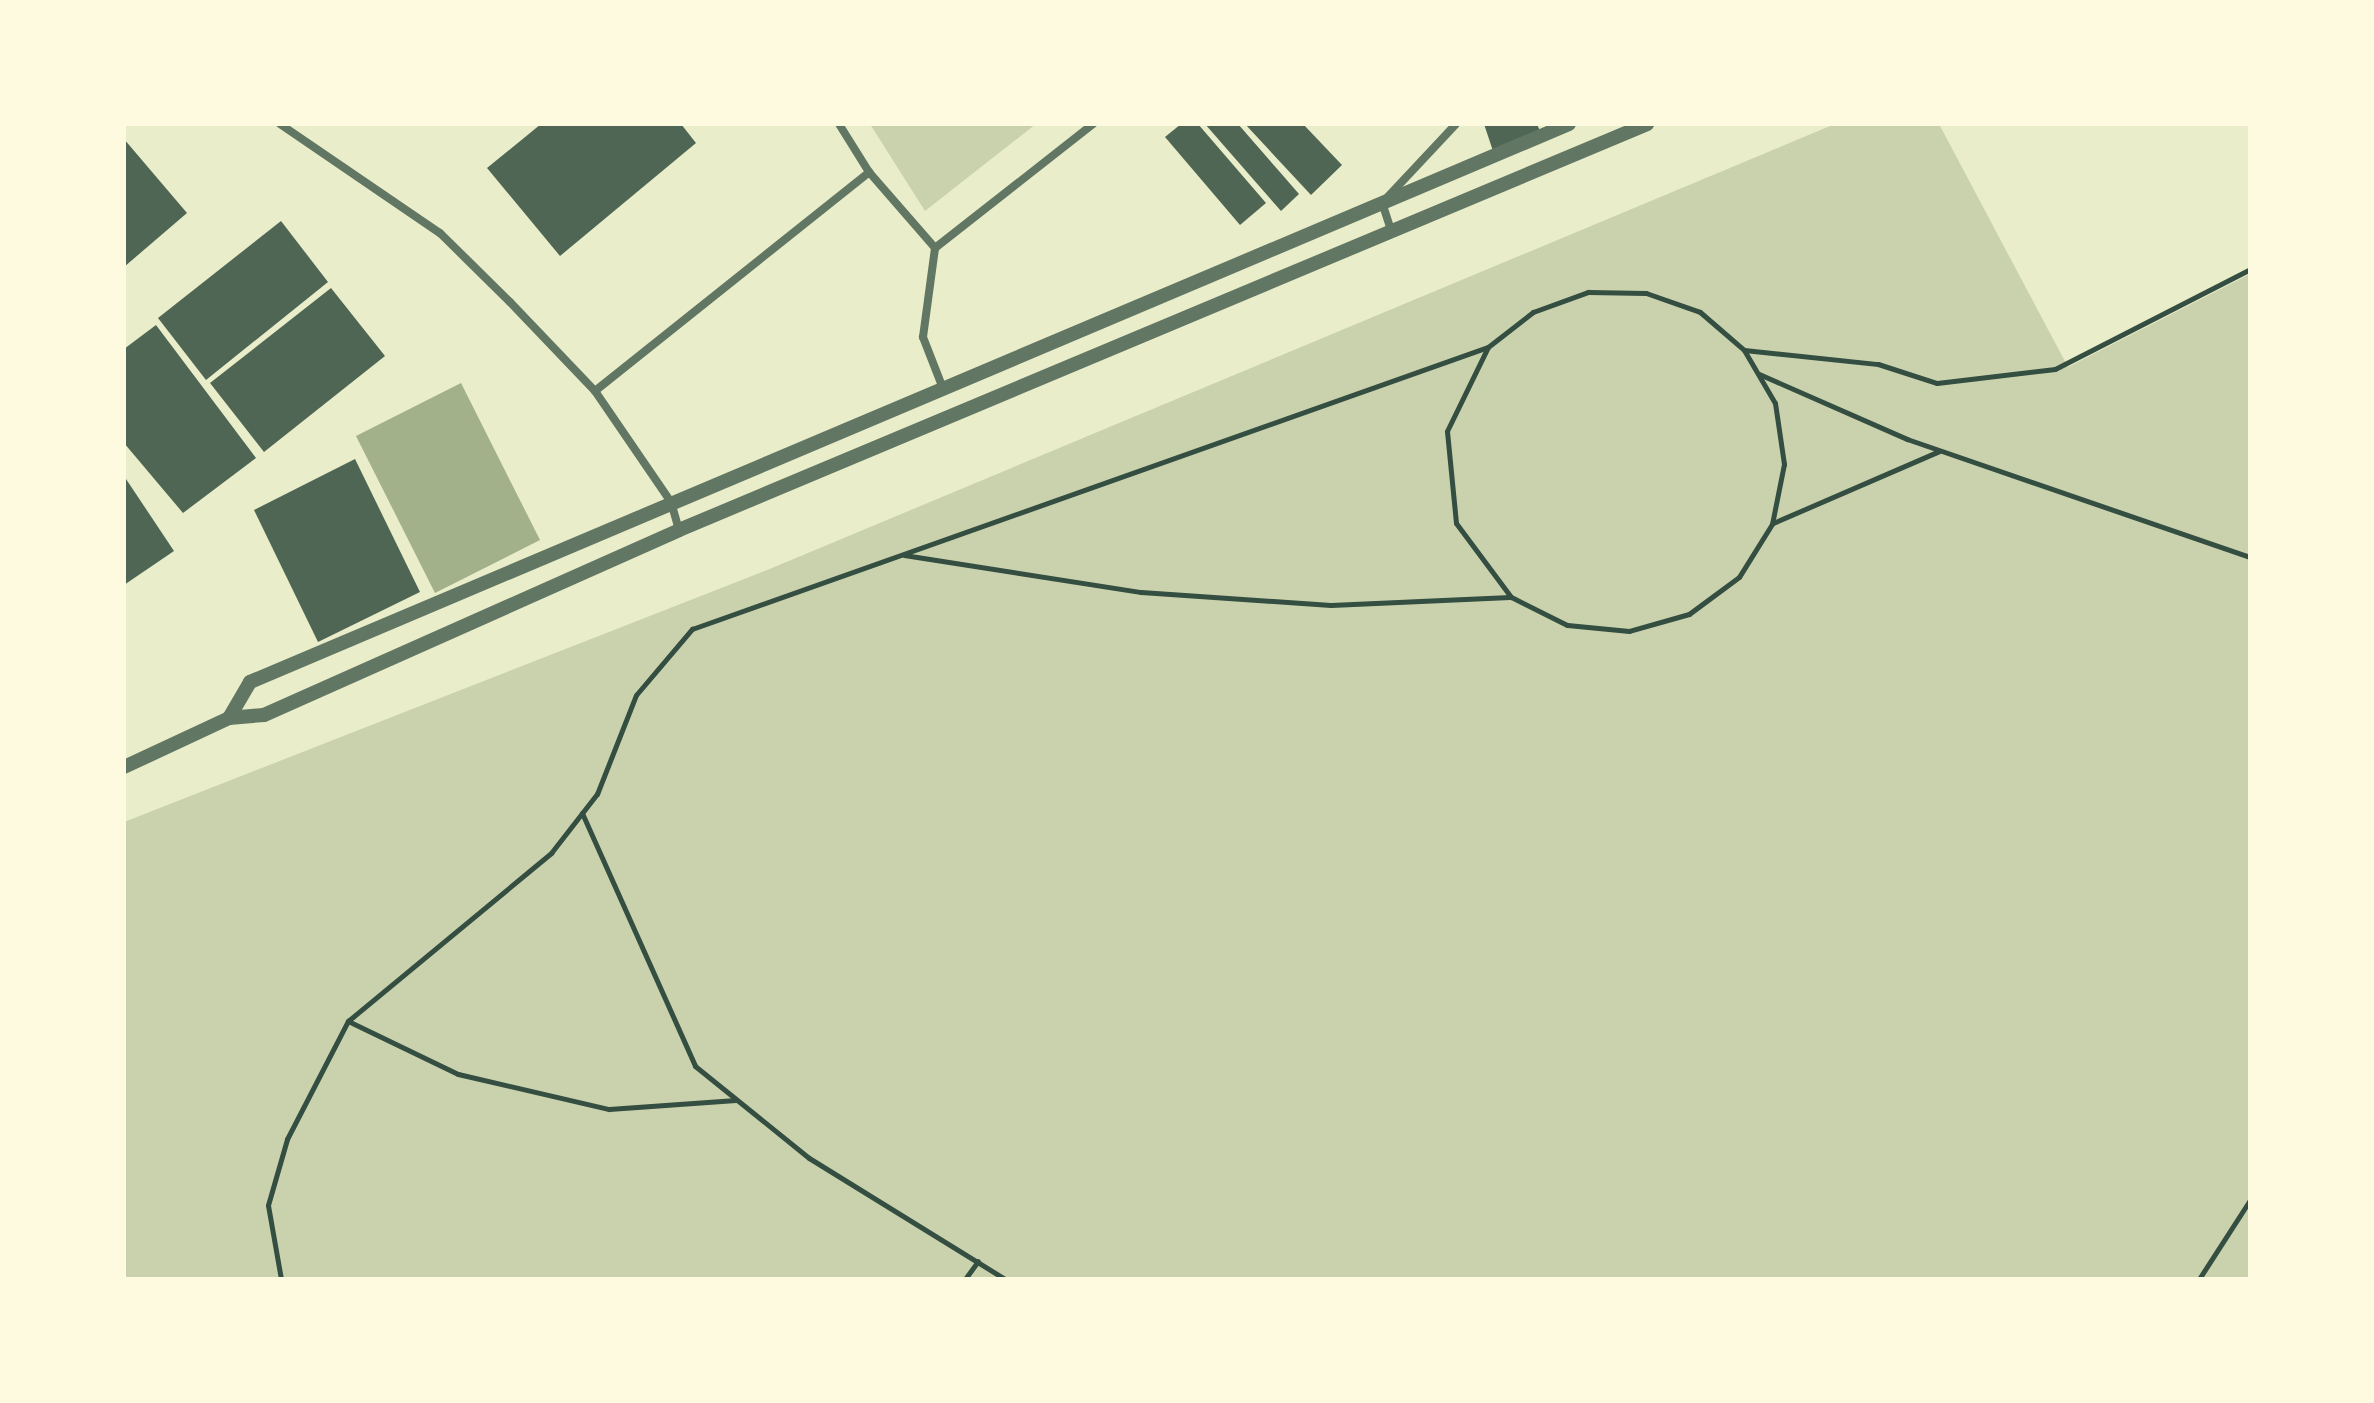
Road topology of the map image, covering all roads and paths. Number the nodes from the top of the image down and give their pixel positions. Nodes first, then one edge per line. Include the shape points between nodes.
1 (280, 124) edge
2 (839, 124) edge
3 (1093, 124) edge
4 (1456, 124) edge
5 (1569, 124) edge
6 (1647, 124) edge
7 (869, 172) junction
8 (1382, 203) junction
9 (1390, 227) junction
10 (935, 248) junction
11 (2250, 269) edge
12 (1488, 347) junction
13 (1744, 350) junction
14 (1758, 373) junction
15 (595, 391) junction
16 (944, 391) junction
17 (1939, 451) junction
18 (671, 502) junction
19 (1772, 524) junction
20 (679, 530) junction
21 (903, 555) junction
22 (2250, 557) edge
23 (1511, 597) junction
24 (229, 718) junction
25 (124, 767) edge
26 (582, 813) junction
27 (348, 1021) junction
28 (737, 1100) junction
29 (2250, 1200) edge
30 (978, 1261) junction
31 (281, 1279) edge
32 (965, 1279) edge
33 (1005, 1279) edge
34 (2199, 1279) edge

1 - 15 street via 440,233
2 - 7 street
3 - 10 street
4 - 8 street
5 - 8 street
6 - 9 street
7 - 10 street
7 - 15 street via 791,229
8 - 9 street
8 - 16 street
9 - 20 street
10 - 16 street via 924,355
11 - 13 path via 2055,369 1937,383 1878,364
12 - 13 path via 1533,312 1588,292 1631,292 1700,312
12 - 21 path
12 - 23 path via 1447,431 1456,523
13 - 14 path
14 - 17 path
14 - 19 path via 1775,403 1784,464
15 - 18 street
16 - 18 street
17 - 19 path
17 - 22 path
18 - 20 street
18 - 24 street via 250,682
19 - 23 path via 1739,577 1689,614 1659,623 1629,631 1567,625
20 - 24 street via 264,715
21 - 23 path via 1141,592 1299,603
21 - 26 path via 692,629 636,695 597,794
24 - 25 street
26 - 27 path via 551,853
26 - 28 path via 695,1066
27 - 28 path via 458,1074 609,1109
27 - 31 path via 287,1139 268,1205
28 - 30 path via 809,1158
29 - 34 path
30 - 32 path
30 - 33 path

